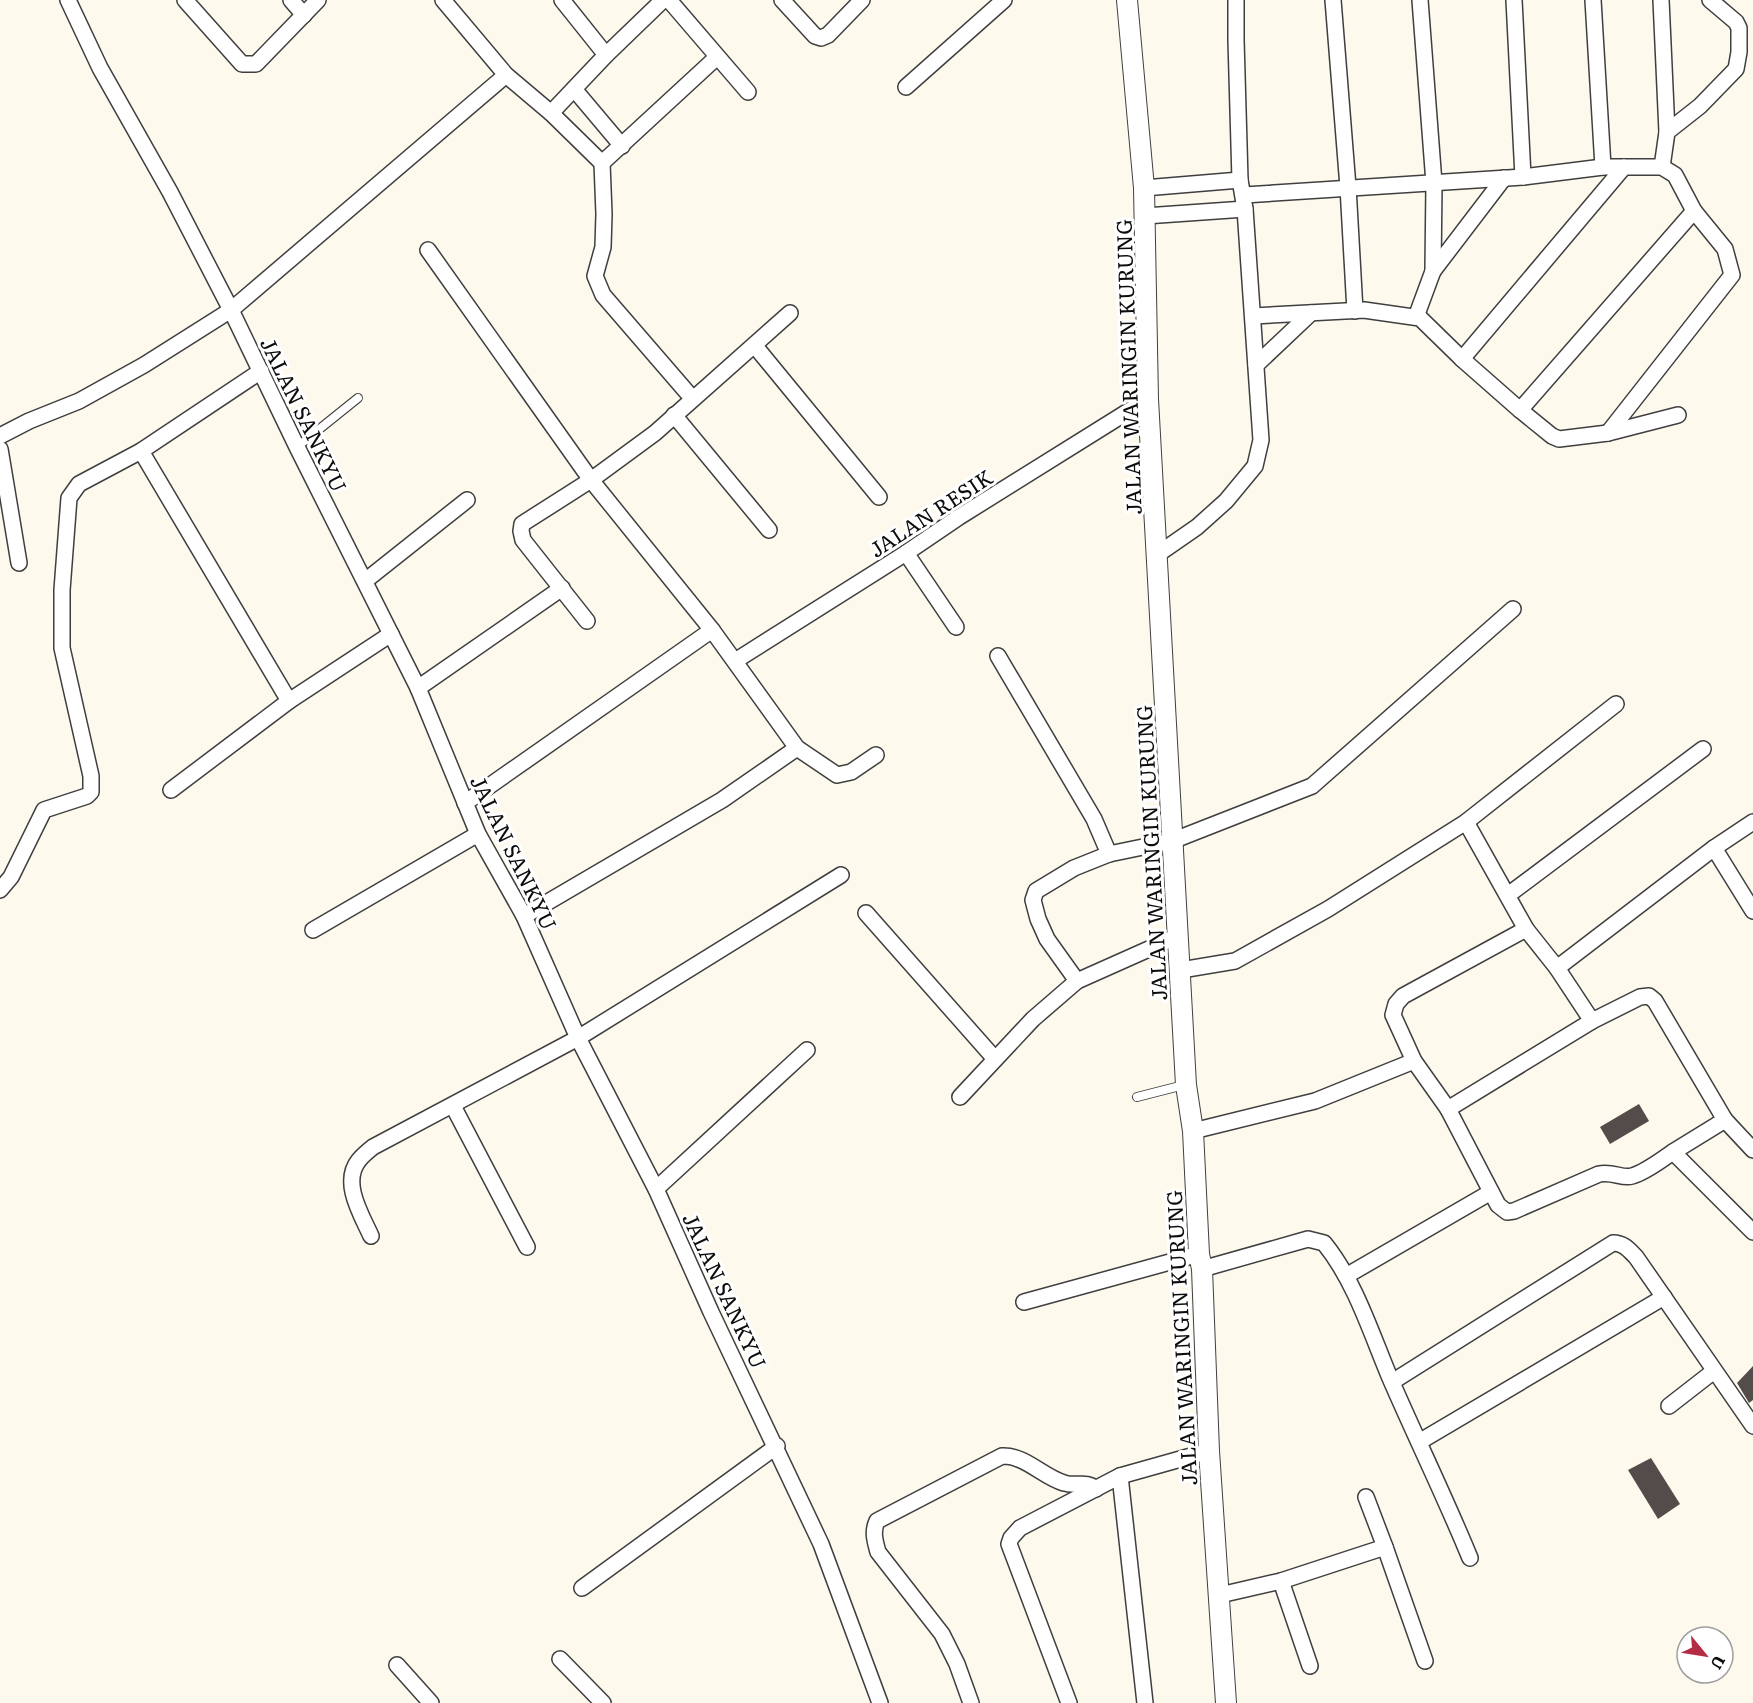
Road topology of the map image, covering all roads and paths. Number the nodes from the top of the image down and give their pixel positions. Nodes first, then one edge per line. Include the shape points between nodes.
1 (68, 0) edge
2 (185, 0) edge
3 (291, 0) edge
4 (318, 0) edge
5 (443, 0) edge
6 (562, 0) edge
7 (663, 0) edge
8 (669, 0) edge
9 (782, 0) edge
10 (862, 0) edge
11 (1004, 0) edge
12 (1127, 0) edge
13 (1236, 0) edge
14 (1333, 0) edge
15 (1420, 0) edge
16 (1514, 0) edge
17 (1593, 0) edge
18 (1661, 0) edge
19 (1710, 0) edge
20 (304, 15) junction
21 (606, 55) junction
22 (717, 57) junction
23 (506, 75) junction
24 (906, 87) dead end
25 (574, 89) junction
26 (748, 92) dead end
27 (551, 113) junction
28 (1667, 132) junction
29 (622, 146) junction
30 (602, 164) junction
31 (1603, 167) junction
32 (1624, 167) junction
33 (1662, 167) junction
34 (1523, 177) junction
35 (1504, 178) junction
36 (1240, 180) junction
37 (1434, 183) junction
38 (1348, 187) junction
39 (1144, 188) junction
40 (1244, 202) junction
41 (1694, 211) junction
42 (1145, 216) junction
43 (428, 250) dead end
44 (1433, 271) junction
45 (231, 310) junction
46 (1355, 310) junction
47 (790, 313) dead end
48 (1311, 313) junction
49 (1253, 316) junction
50 (1416, 317) junction
51 (755, 346) junction
52 (1462, 359) junction
53 (1256, 365) junction
54 (261, 371) junction
55 (358, 398) dead end
56 (692, 398) junction
57 (1148, 399) junction
58 (1520, 410) junction
59 (674, 415) junction
60 (1678, 415) dead end
61 (1608, 433) junction
62 (0, 436) edge
63 (297, 447) junction
64 (0, 449) edge
65 (141, 451) junction
66 (591, 480) junction
67 (879, 497) dead end
68 (467, 500) dead end
69 (769, 530) dead end
70 (906, 554) junction
71 (1158, 554) junction
72 (19, 563) dead end
73 (365, 582) junction
74 (562, 588) junction
75 (1513, 609) dead end
76 (587, 621) dead end
77 (956, 627) dead end
78 (712, 630) junction
79 (391, 634) junction
80 (998, 656) dead end
81 (735, 661) junction
82 (418, 688) junction
83 (290, 701) junction
84 (1616, 704) dead end
85 (797, 748) junction
86 (1703, 749) dead end
87 (876, 755) dead end
88 (171, 790) dead end
89 (465, 802) junction
90 (1466, 822) junction
91 (1753, 822) edge
92 (478, 834) junction
93 (1172, 841) junction
94 (1714, 848) junction
95 (1109, 854) junction
96 (841, 875) dead end
97 (0, 890) edge
98 (1508, 895) junction
99 (1753, 911) edge
100 (866, 913) dead end
101 (524, 916) junction
102 (1526, 928) junction
103 (313, 930) dead end
104 (1178, 936) junction
105 (1557, 968) junction
106 (1181, 970) junction
107 (1077, 981) junction
108 (1592, 1021) junction
109 (578, 1038) junction
110 (807, 1050) dead end
111 (995, 1059) junction
112 (1414, 1061) junction
113 (1186, 1084) junction
114 (960, 1097) dead end
115 (1137, 1097) dead end
116 (453, 1106) junction
117 (1448, 1109) junction
118 (1725, 1120) junction
119 (1192, 1131) junction
120 (1753, 1150) edge
121 (1673, 1152) junction
122 (656, 1189) junction
123 (1491, 1192) junction
124 (1753, 1232) edge
125 (371, 1236) dead end
126 (527, 1247) dead end
127 (1200, 1261) junction
128 (1346, 1276) junction
129 (1664, 1298) junction
130 (1024, 1302) dead end
131 (1714, 1371) junction
132 (1392, 1382) junction
133 (1669, 1406) dead end
134 (1753, 1426) edge
135 (1419, 1442) junction
136 (777, 1446) junction
137 (1209, 1451) junction
138 (1120, 1476) junction
139 (1096, 1489) junction
140 (1366, 1497) dead end
141 (1385, 1547) junction
142 (1470, 1558) dead end
143 (1281, 1581) junction
144 (582, 1587) dead end
145 (1220, 1595) junction
146 (560, 1659) dead end
147 (1425, 1661) dead end
148 (397, 1665) dead end
149 (1310, 1665) dead end
150 (431, 1703) edge
151 (603, 1703) edge
152 (880, 1703) edge
153 (971, 1703) edge
154 (1069, 1703) edge
155 (1145, 1703) edge
156 (1226, 1703) edge

1 - 45 street, JALAN SANKYU via 100,68
2 - 20 street via 242,64 249,65 256,64
3 - 20 street
4 - 20 street
5 - 23 street
6 - 21 street
7 - 21 street
8 - 22 street
9 - 10 street via 821,38
11 - 24 street
12 - 39 street, JALAN WARINGIN KURUNG
13 - 36 street
14 - 38 street
15 - 37 street
16 - 34 street
17 - 31 street
18 - 28 street
19 - 28 street via 1739,28 1736,69 1700,106
21 - 25 street
22 - 26 street
22 - 29 street
23 - 27 street
23 - 45 street
25 - 27 street
25 - 29 street
27 - 30 street
28 - 33 street
29 - 30 street
30 - 56 street via 603,247 595,276 603,295
31 - 32 street
31 - 34 street
32 - 33 street
32 - 52 street
33 - 41 street via 1675,176
34 - 35 street
35 - 37 street
35 - 44 street
36 - 39 street
36 - 40 street
37 - 38 street
37 - 44 street
38 - 40 street
38 - 46 street
39 - 42 street, JALAN WARINGIN KURUNG
40 - 42 street
40 - 49 street
41 - 58 street
41 - 61 street via 1725,249 1732,275
42 - 57 street, JALAN WARINGIN KURUNG
43 - 66 street
44 - 50 street
45 - 54 street, JALAN SANKYU
45 - 62 street via 79,401
46 - 48 street
46 - 50 street
47 - 51 street
48 - 49 street
48 - 53 street
49 - 53 street
50 - 52 street via 1426,322
51 - 56 street
51 - 67 street
52 - 58 street
53 - 71 street via 1261,440 1255,466 1209,517
54 - 63 street, JALAN SANKYU
54 - 65 street
55 - 63 lane
56 - 59 street
57 - 70 street, JALAN RESIK
57 - 71 street, JALAN WARINGIN KURUNG
58 - 61 street via 1559,439
59 - 66 street
59 - 69 street
60 - 61 street
63 - 73 street, JALAN SANKYU
64 - 72 street
65 - 83 street
65 - 97 street via 79,484 69,498 62,648 91,776 91,792 44,810 11,877
66 - 74 street via 520,528 524,540
66 - 78 street
68 - 73 street
70 - 77 street
70 - 81 street, JALAN RESIK
71 - 93 street, JALAN WARINGIN KURUNG
73 - 79 street, JALAN SANKYU
74 - 76 street
74 - 82 street
75 - 93 street via 1312,786
78 - 81 street
78 - 89 street
79 - 82 street, JALAN SANKYU
79 - 83 street
80 - 95 street via 1094,819
81 - 85 street
82 - 89 street, JALAN SANKYU
83 - 88 street
84 - 90 street
85 - 87 street via 837,775 850,772
85 - 101 street via 722,800
86 - 98 street
89 - 92 street, JALAN SANKYU
90 - 98 street
90 - 106 street via 1328,909 1235,961
91 - 94 street
92 - 101 street, JALAN SANKYU
92 - 103 street
93 - 95 street
93 - 104 street, JALAN WARINGIN KURUNG
94 - 99 street
94 - 105 street
95 - 107 street via 1074,868 1036,891 1033,900 1047,939
96 - 109 street
98 - 102 street
100 - 111 street
101 - 109 street, JALAN SANKYU
102 - 105 street
102 - 112 street via 1403,996 1396,1004 1393,1015
104 - 106 street, JALAN WARINGIN KURUNG
104 - 107 street
105 - 108 street
106 - 113 street, JALAN WARINGIN KURUNG
107 - 111 street
108 - 117 street
108 - 118 street via 1649,996
109 - 116 street
109 - 122 street, JALAN SANKYU
110 - 122 street
111 - 114 street
112 - 117 street
112 - 119 street via 1315,1101
113 - 115 lane
113 - 119 street, JALAN WARINGIN KURUNG
116 - 125 street via 373,1147 358,1161 352,1174 352,1194
116 - 126 street
117 - 123 street
118 - 120 street
118 - 121 street
119 - 127 street, JALAN WARINGIN KURUNG
121 - 123 street via 1631,1177 1599,1174 1514,1211 1507,1212 1498,1205
121 - 124 street
122 - 136 street, JALAN SANKYU
123 - 128 street
127 - 128 street via 1315,1239 1326,1245
127 - 130 street
127 - 137 street, JALAN WARINGIN KURUNG
128 - 132 street
129 - 131 street
129 - 132 street via 1636,1257 1624,1245 1613,1243
129 - 135 street
131 - 133 street
131 - 134 street
132 - 135 street
135 - 142 street
136 - 144 street
136 - 152 street, JALAN SANKYU via 821,1544
137 - 138 street
137 - 145 street, JALAN WARINGIN KURUNG
138 - 139 street
138 - 155 street
139 - 153 street via 1084,1483 1066,1484 1018,1458 1002,1456 877,1521 874,1539 878,1552 942,1634
139 - 154 street via 1020,1528 1009,1545
140 - 141 street
141 - 143 street
141 - 147 street
143 - 145 street
143 - 149 street
145 - 156 street, JALAN WARINGIN KURUNG
146 - 151 street
148 - 150 street

